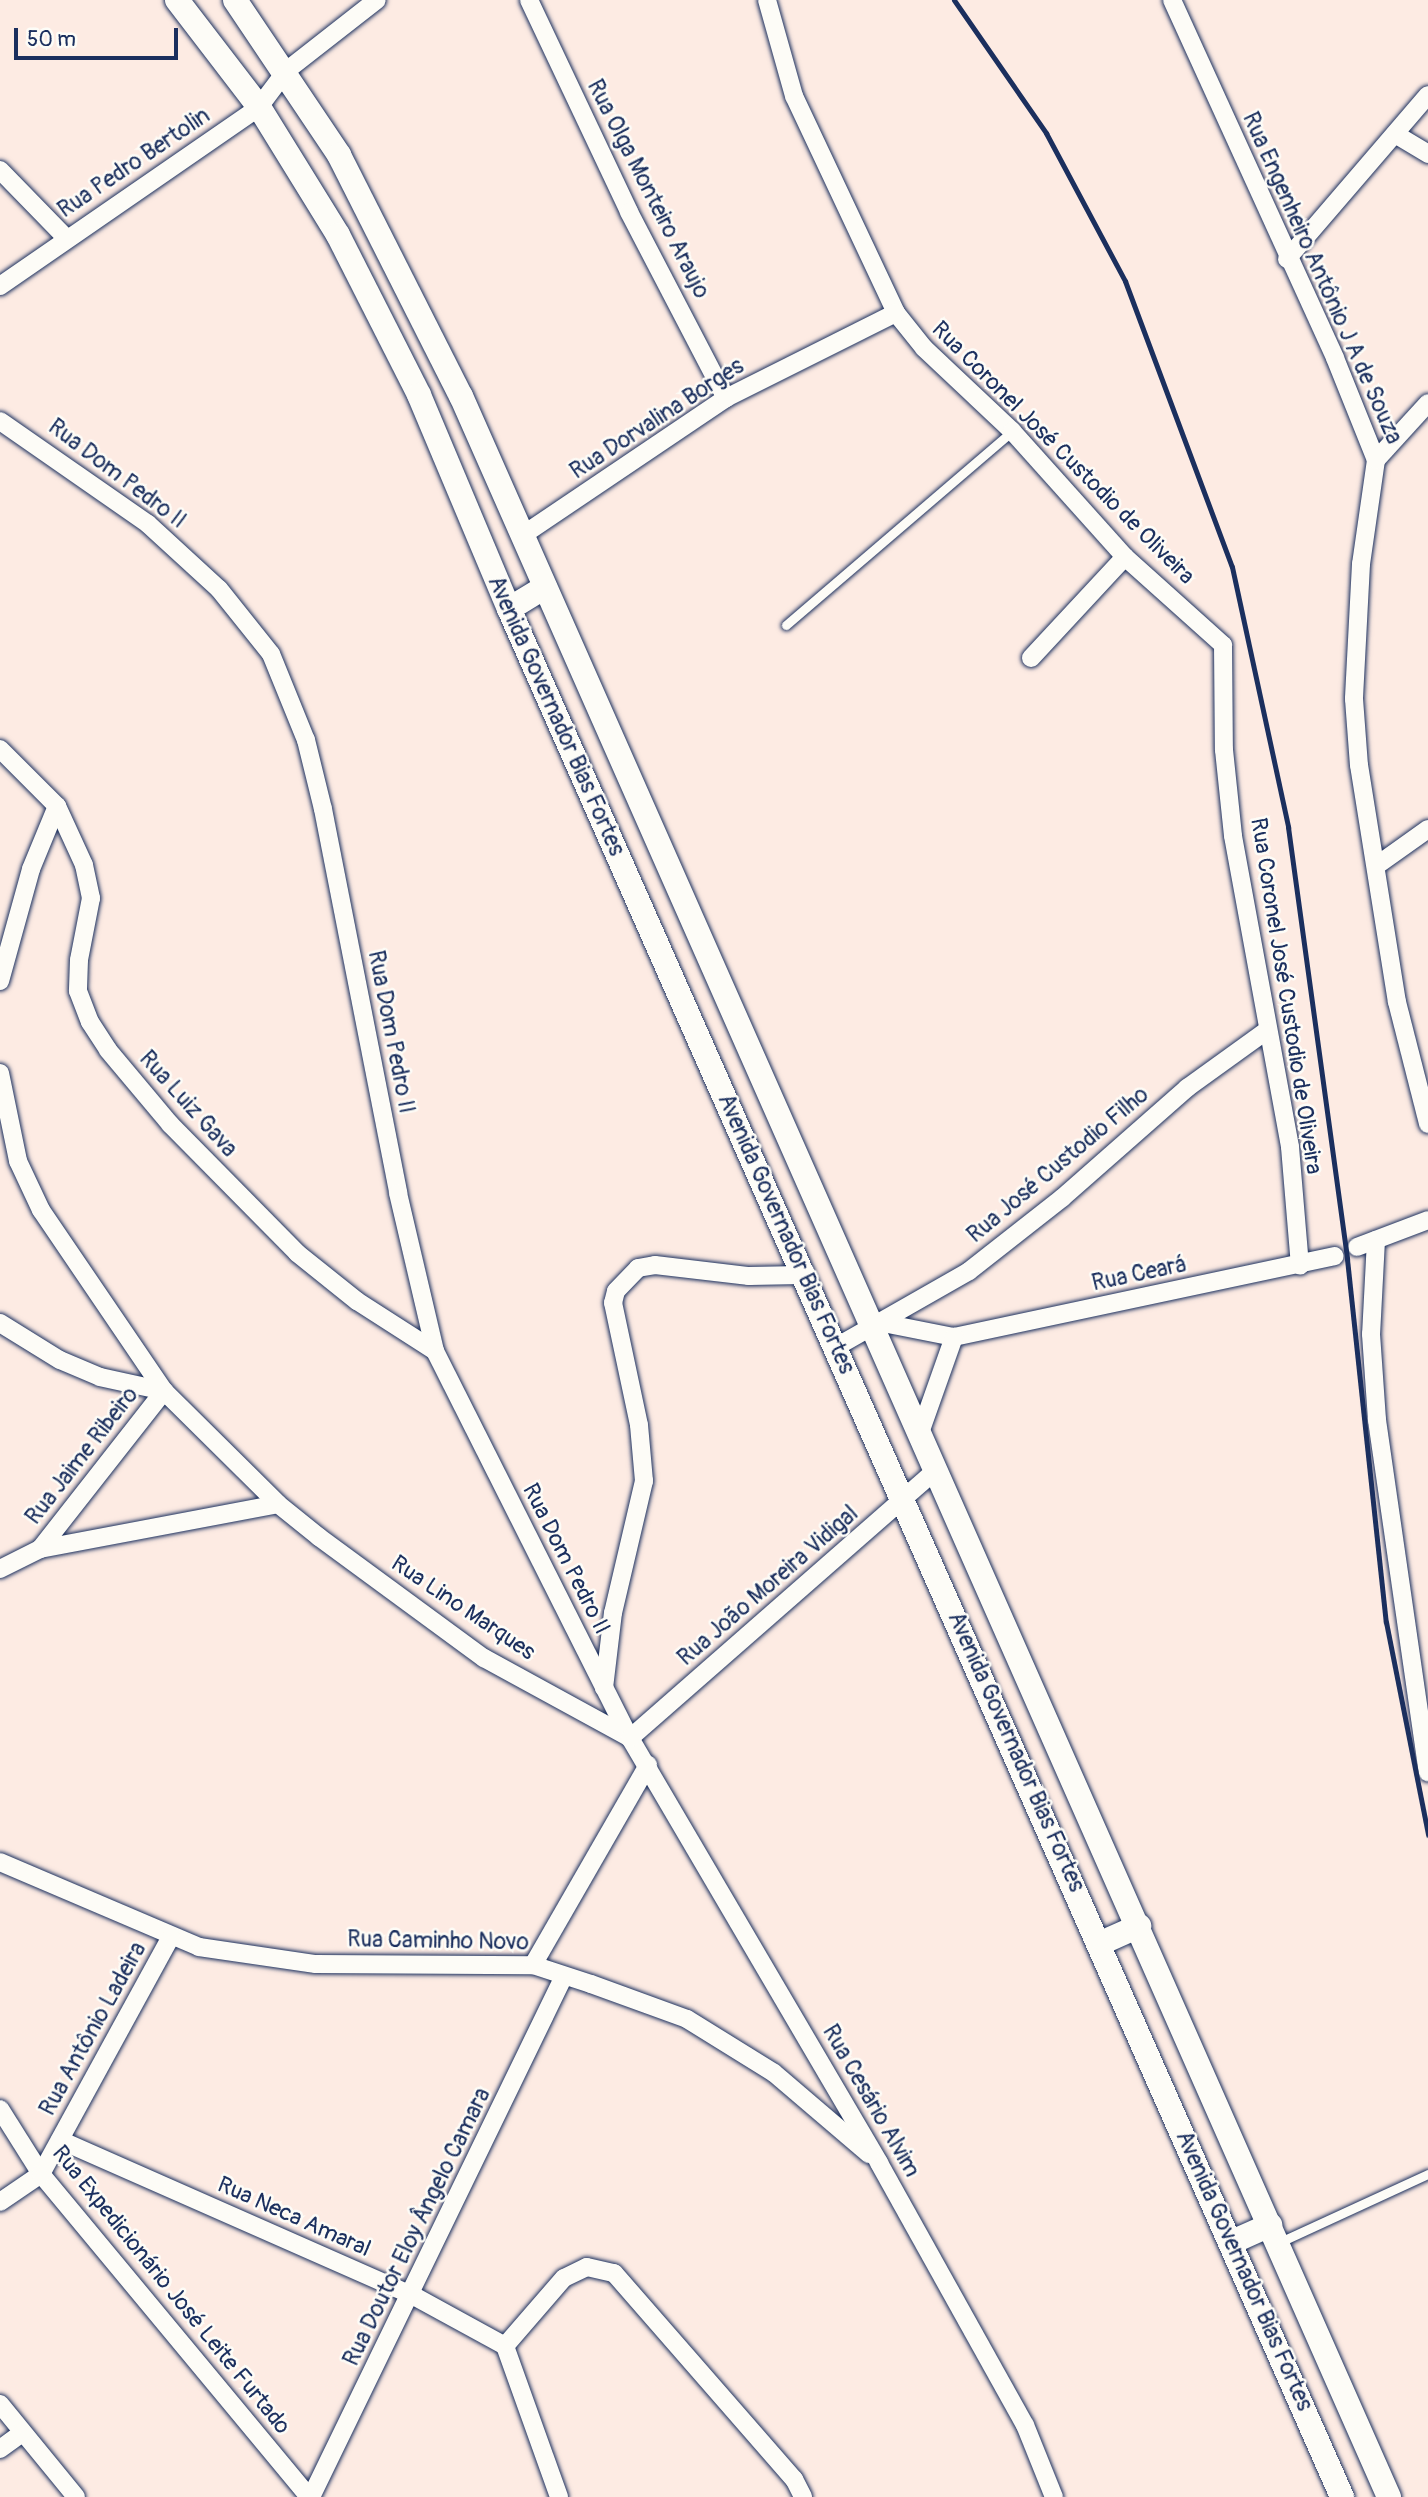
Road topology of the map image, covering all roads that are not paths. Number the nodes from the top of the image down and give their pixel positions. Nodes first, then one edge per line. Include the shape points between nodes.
1 (177, 0) edge
2 (235, 0) edge
3 (377, 0) edge
4 (529, 0) edge
5 (767, 0) edge
6 (1176, 2) edge
7 (286, 71) junction
8 (1428, 95) edge
9 (259, 107) junction
10 (1395, 134) junction
11 (1428, 154) edge
12 (0, 170) edge
13 (67, 239) junction
14 (1287, 259) junction
15 (0, 286) edge
16 (896, 313) junction
17 (726, 398) junction
18 (1428, 403) edge
19 (0, 421) edge
20 (1012, 431) junction
21 (1376, 460) junction
22 (523, 536) junction
23 (1125, 557) junction
24 (545, 587) junction
25 (509, 609) junction
26 (786, 625) dead end
27 (1031, 658) dead end
28 (0, 749) edge
29 (57, 806) junction
30 (1428, 829) edge
31 (1376, 866) junction
32 (0, 981) edge
33 (739, 1028) junction
34 (1266, 1031) junction
35 (702, 1045) junction
36 (0, 1073) edge
37 (1428, 1124) edge
38 (1428, 1220) edge
39 (1376, 1240) junction
40 (1357, 1247) dead end
41 (1334, 1256) dead end
42 (1300, 1266) junction
43 (802, 1275) junction
44 (0, 1323) edge
45 (879, 1325) junction
46 (954, 1337) junction
47 (836, 1347) junction
48 (435, 1351) junction
49 (164, 1391) junction
50 (921, 1430) junction
51 (937, 1469) junction
52 (905, 1499) junction
53 (278, 1504) junction
54 (40, 1549) junction
55 (0, 1569) edge
56 (604, 1688) junction
57 (630, 1738) junction
58 (648, 1765) junction
59 (1428, 1772) edge
60 (0, 1862) edge
61 (1139, 1926) junction
62 (171, 1937) junction
63 (1101, 1943) junction
64 (533, 1965) junction
65 (564, 1976) junction
66 (0, 2109) edge
67 (60, 2140) junction
68 (879, 2163) junction
69 (41, 2174) junction
70 (1428, 2174) edge
71 (0, 2202) edge
72 (1274, 2234) junction
73 (1232, 2242) junction
74 (412, 2295) junction
75 (505, 2346) junction
76 (0, 2404) edge
77 (22, 2433) junction
78 (0, 2449) edge
79 (76, 2497) edge
80 (310, 2497) edge
81 (559, 2497) edge
82 (803, 2497) edge
83 (1054, 2497) edge
84 (1342, 2497) edge
85 (1390, 2497) edge

1 - 9 main road, Avenida Governador Bias Fortes
2 - 7 main road, Avenida Governador Bias Fortes
3 - 7 street, Rua Pedro Bertolin
4 - 17 street, Rua Olga Monteiro Araujo via 629,212
5 - 16 street, Rua Coronel José Custodio de Oliveira via 794,96
6 - 14 street, Rua Engenheiro Antônio J A de Souza
7 - 9 street, Rua Pedro Bertolin
7 - 22 main road, Avenida Governador Bias Fortes via 339,155 398,268
8 - 10 street
9 - 13 street, Rua Pedro Bertolin
9 - 25 main road, Avenida Governador Bias Fortes via 338,235 412,383
10 - 11 street
10 - 14 street
12 - 13 street
13 - 15 street, Rua Pedro Bertolin
14 - 21 street, Rua Engenheiro Antônio J A de Souza via 1335,358
16 - 17 street, Rua Dorvalina Borges
16 - 20 street, Rua Coronel José Custodio de Oliveira via 924,348
17 - 22 street, Rua Dorvalina Borges
18 - 21 street
19 - 48 street, Rua Dom Pedro II via 148,524 219,589 271,654 306,740 323,809 398,1193
20 - 23 street, Rua Coronel José Custodio de Oliveira
20 - 26 lane
21 - 31 street, Rua Engenheiro Antônio J A de Souza via 1361,564 1354,699
22 - 24 main road, Avenida Governador Bias Fortes
23 - 27 street
23 - 34 street, Rua Coronel José Custodio de Oliveira via 1223,645 1224,750 1233,836
24 - 25 main road
24 - 33 main road, Avenida Governador Bias Fortes
25 - 35 main road, Avenida Governador Bias Fortes
28 - 29 street
29 - 32 street via 31,869
29 - 48 street, Rua Luiz Gava via 84,865 91,898 78,991 90,1023 108,1050 170,1124 297,1253 357,1301
30 - 31 street
31 - 37 street, Rua Engenheiro Antônio J A de Souza via 1397,1002
33 - 35 main road
33 - 45 main road, Avenida Governador Bias Fortes
34 - 42 street, Rua Coronel José Custodio de Oliveira via 1290,1147
34 - 45 street, Rua José Custodio Filho via 1187,1088 1062,1198 969,1271
35 - 43 main road, Avenida Governador Bias Fortes
36 - 49 street, Rua Lino Marques via 18,1161 41,1210
38 - 39 street
39 - 40 street
39 - 59 street via 1371,1334 1377,1420
41 - 42 street, Rua Ceará
42 - 46 street, Rua Ceará
43 - 47 main road, Avenida Governador Bias Fortes
43 - 56 street via 749,1276 655,1265 638,1268 616,1291 613,1303 639,1425 643,1481 613,1613
44 - 49 street via 60,1360 100,1377
45 - 46 street, Rua Ceará
45 - 47 street
45 - 50 main road, Avenida Governador Bias Fortes
46 - 50 street
47 - 52 main road, Avenida Governador Bias Fortes
48 - 56 street, Rua Dom Pedro II
49 - 53 street, Rua Lino Marques
49 - 54 street, Rua Jaime Ribeiro
50 - 51 main road, Avenida Governador Bias Fortes
51 - 52 street, Rua João Moreira Vidigal
51 - 61 main road, Avenida Governador Bias Fortes
52 - 57 street, Rua João Moreira Vidigal
52 - 63 main road, Avenida Governador Bias Fortes
53 - 54 street
53 - 57 street, Rua Lino Marques via 484,1658
54 - 55 street, Rua Jaime Ribeiro
56 - 57 street, Rua Dom Pedro II
57 - 58 street, Rua Cesário Alvim
58 - 64 street
58 - 68 street, Rua Cesário Alvim
60 - 62 street, Rua Caminho Novo
61 - 63 main road
61 - 72 main road, Avenida Governador Bias Fortes
62 - 64 street, Rua Caminho Novo via 199,1947 316,1964
62 - 67 street, Rua Antônio Ladeira
63 - 73 main road, Avenida Governador Bias Fortes
64 - 65 street, Rua Caminho Novo
65 - 68 street, Rua Caminho Novo via 687,2019 774,2073
65 - 74 street, Rua Doutor Eloy Ângelo Camara
66 - 69 street, Rua Expedicionário José Leite Furtado
67 - 69 street, Rua Antônio Ladeira
67 - 74 street, Rua Neca Amaral
68 - 83 street, Rua Cesário Alvim via 1025,2425
69 - 71 street, Rua Antônio Ladeira
69 - 80 street, Rua Expedicionário José Leite Furtado
70 - 72 lane
72 - 73 main road
72 - 85 main road, Avenida Governador Bias Fortes
73 - 84 main road, Avenida Governador Bias Fortes
74 - 75 street, Rua Neca Amaral
74 - 80 street, Rua Doutor Eloy Ângelo Camara
75 - 81 street
75 - 82 street via 564,2278 587,2267 614,2273 794,2479
76 - 77 street
77 - 78 street
77 - 79 street

